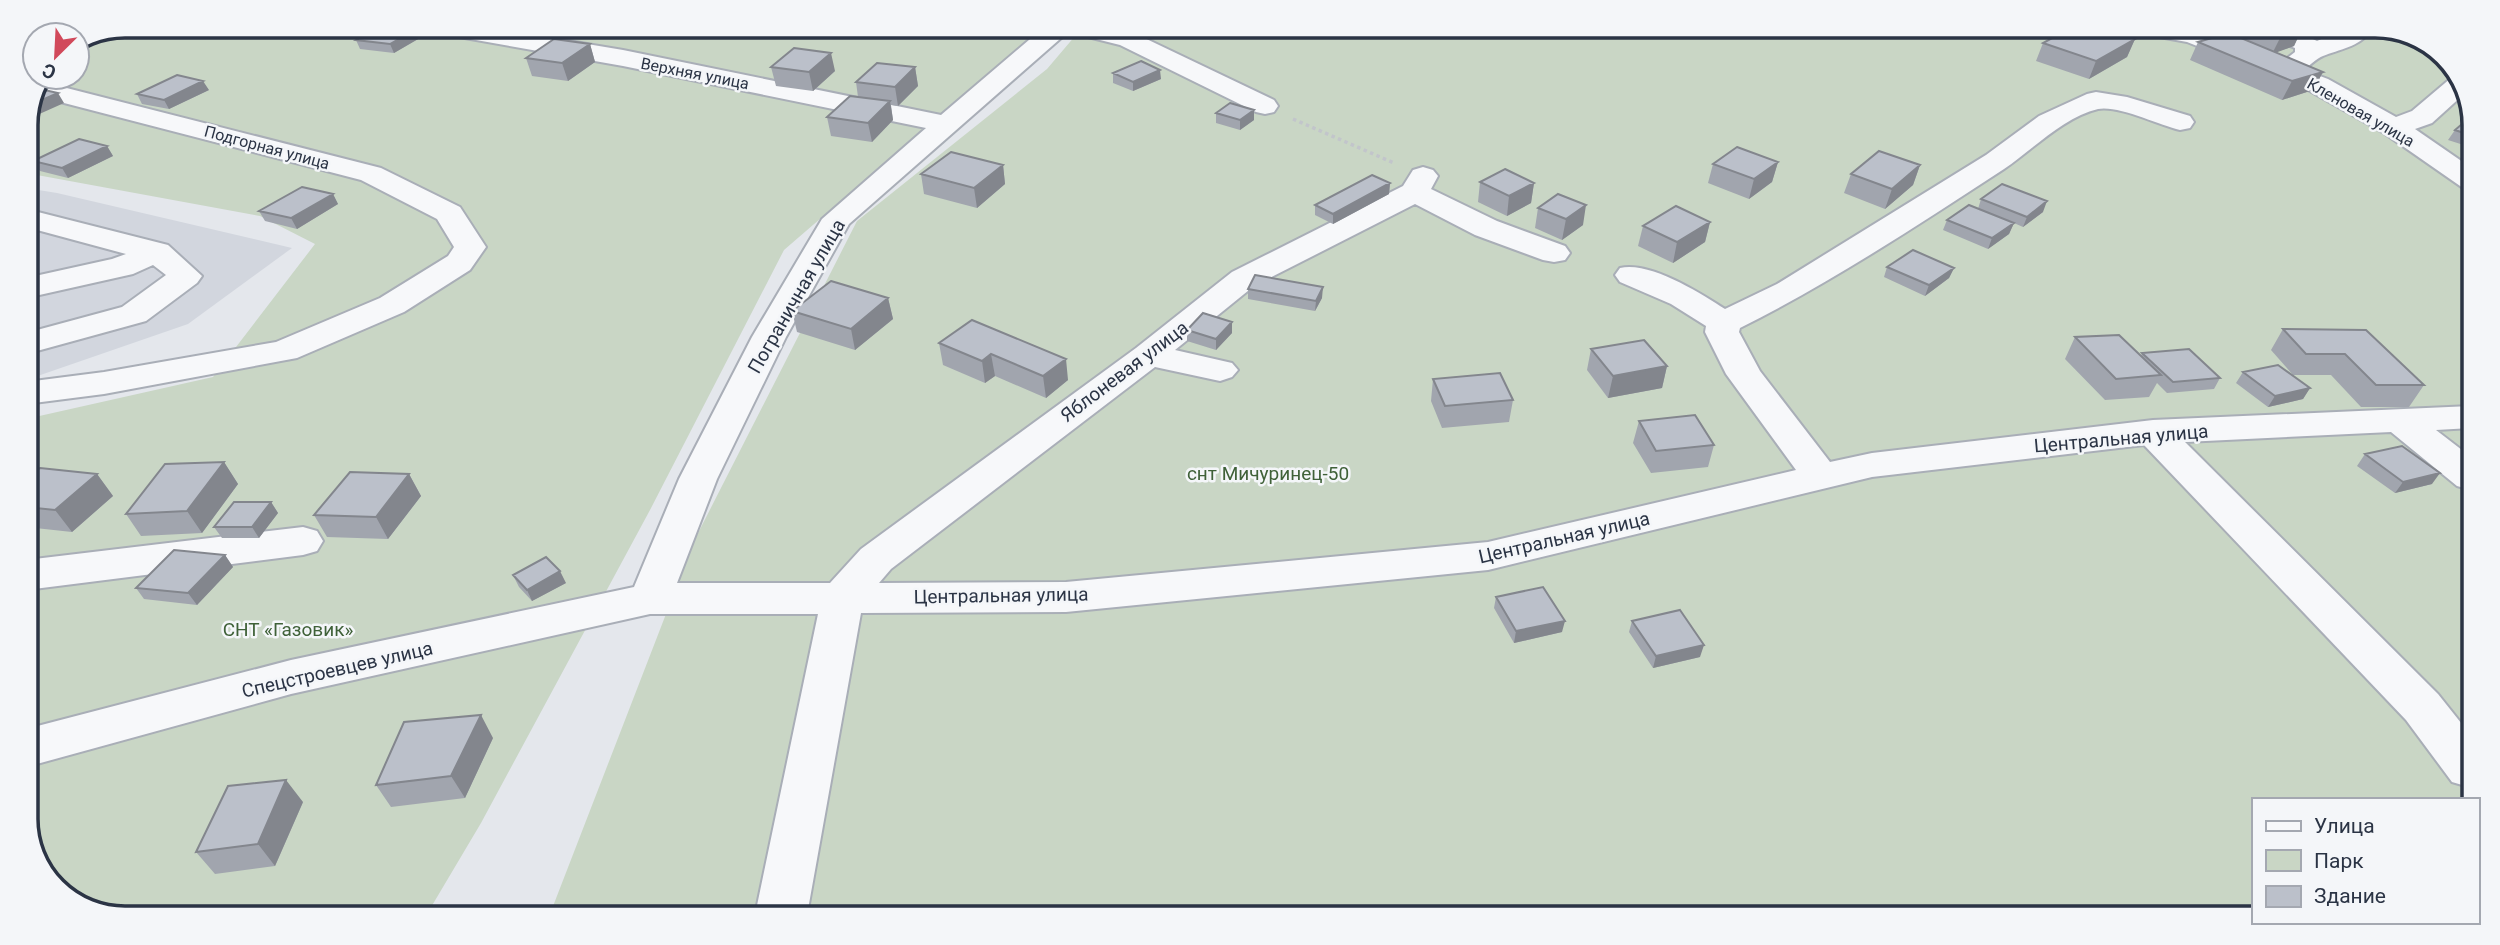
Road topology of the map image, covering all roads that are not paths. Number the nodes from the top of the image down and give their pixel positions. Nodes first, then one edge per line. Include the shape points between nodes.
1 (506, 38) edge
2 (1047, 38) edge
3 (1143, 38) edge
4 (2198, 38) edge
5 (2291, 38) edge
6 (2346, 38) edge
7 (2307, 48) junction
8 (2285, 72) junction
9 (2454, 89) edge
10 (48, 91) edge
11 (1265, 106) road end
12 (2180, 122) dead end
13 (947, 124) junction
14 (2394, 127) junction
15 (2461, 174) edge
16 (38, 223) edge
17 (157, 252) junction
18 (1554, 253) dead end
19 (1631, 275) dead end
20 (38, 285) edge
21 (1724, 323) junction
22 (38, 341) edge
23 (1148, 355) junction
24 (1220, 370) dead end
25 (38, 391) edge
26 (2461, 417) edge
27 (2398, 419) junction
28 (2153, 432) junction
29 (2461, 469) edge
30 (1821, 477) junction
31 (303, 541) dead end
32 (39, 573) edge
33 (843, 596) junction
34 (650, 599) junction
35 (39, 745) edge
36 (2462, 759) edge
37 (783, 906) edge

1 - 13 street, Верхняя улица
2 - 13 street, Пограничная улица
3 - 11 street
4 - 8 street, Кленовая улица
5 - 7 street
6 - 7 street via 2327,48
7 - 8 street via 2308,55
8 - 14 street, Кленовая улица via 2319,85
9 - 14 street via 2422,117
10 - 25 street, Подгорная улица via 371,174 449,213 470,247 459,263 392,305 285,351
12 - 21 street via 2096,100 2049,122 1996,161 1788,291
13 - 34 street, Пограничная улица via 837,219 769,337 704,467
14 - 15 street, Кленовая улица
16 - 17 street
17 - 20 street via 122,267
17 - 22 street via 186,276 134,314
18 - 23 street, Яблоневая улица via 1486,228 1419,184 1243,279
19 - 21 street via 1683,297
21 - 30 street via 1722,332 1744,374
23 - 24 street
23 - 33 street, Яблоневая улица via 876,559
26 - 27 street, Центральная улица
27 - 28 street, Центральная улица
27 - 29 street
28 - 30 street, Центральная улица via 1872,465
28 - 36 street via 2422,707
30 - 33 street, Центральная улица via 1488,556 1066,597
31 - 32 street
33 - 34 street, Центральная улица
33 - 37 street
34 - 35 street, Спецстроевцев улица via 290,677

